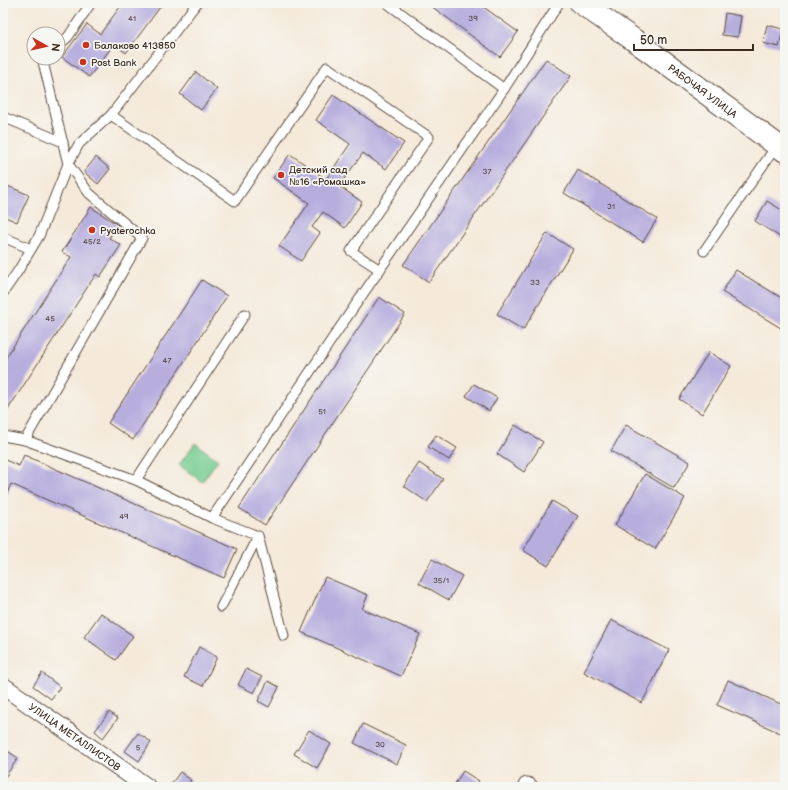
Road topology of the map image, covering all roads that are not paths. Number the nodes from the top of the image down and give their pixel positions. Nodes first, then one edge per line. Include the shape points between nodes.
1 (91, 3) edge
2 (197, 3) edge
3 (387, 3) edge
4 (559, 3) edge
5 (581, 3) edge
6 (66, 39) edge
7 (44, 66) edge
8 (504, 89) junction
9 (111, 115) junction
10 (3, 117) edge
11 (63, 142) junction
12 (781, 148) edge
13 (68, 164) junction
14 (3, 237) edge
15 (31, 248) junction
16 (704, 251) dead end
17 (380, 270) junction
18 (3, 293) edge
19 (245, 314) dead end
20 (3, 436) edge
21 (25, 440) junction
22 (136, 480) junction
23 (212, 518) junction
24 (258, 536) junction
25 (221, 607) dead end
26 (284, 636) dead end
27 (3, 686) edge
28 (148, 787) edge

1 - 6 lane
2 - 9 lane
3 - 8 lane
4 - 8 lane
5 - 12 street, РАБОЧАЯ УЛИЦА
7 - 11 lane
8 - 17 lane
9 - 13 lane via 79,144
9 - 17 lane via 235,201 327,67 429,137 351,251
10 - 11 lane
11 - 13 lane
12 - 16 lane
13 - 15 lane
13 - 21 lane via 89,193 142,238
14 - 15 lane
15 - 18 lane
17 - 23 lane
19 - 22 lane
20 - 21 lane
21 - 22 lane
22 - 23 lane
23 - 24 lane
24 - 25 lane
24 - 26 lane
27 - 28 street, УЛИЦА МЕТАЛЛИСТОВ

